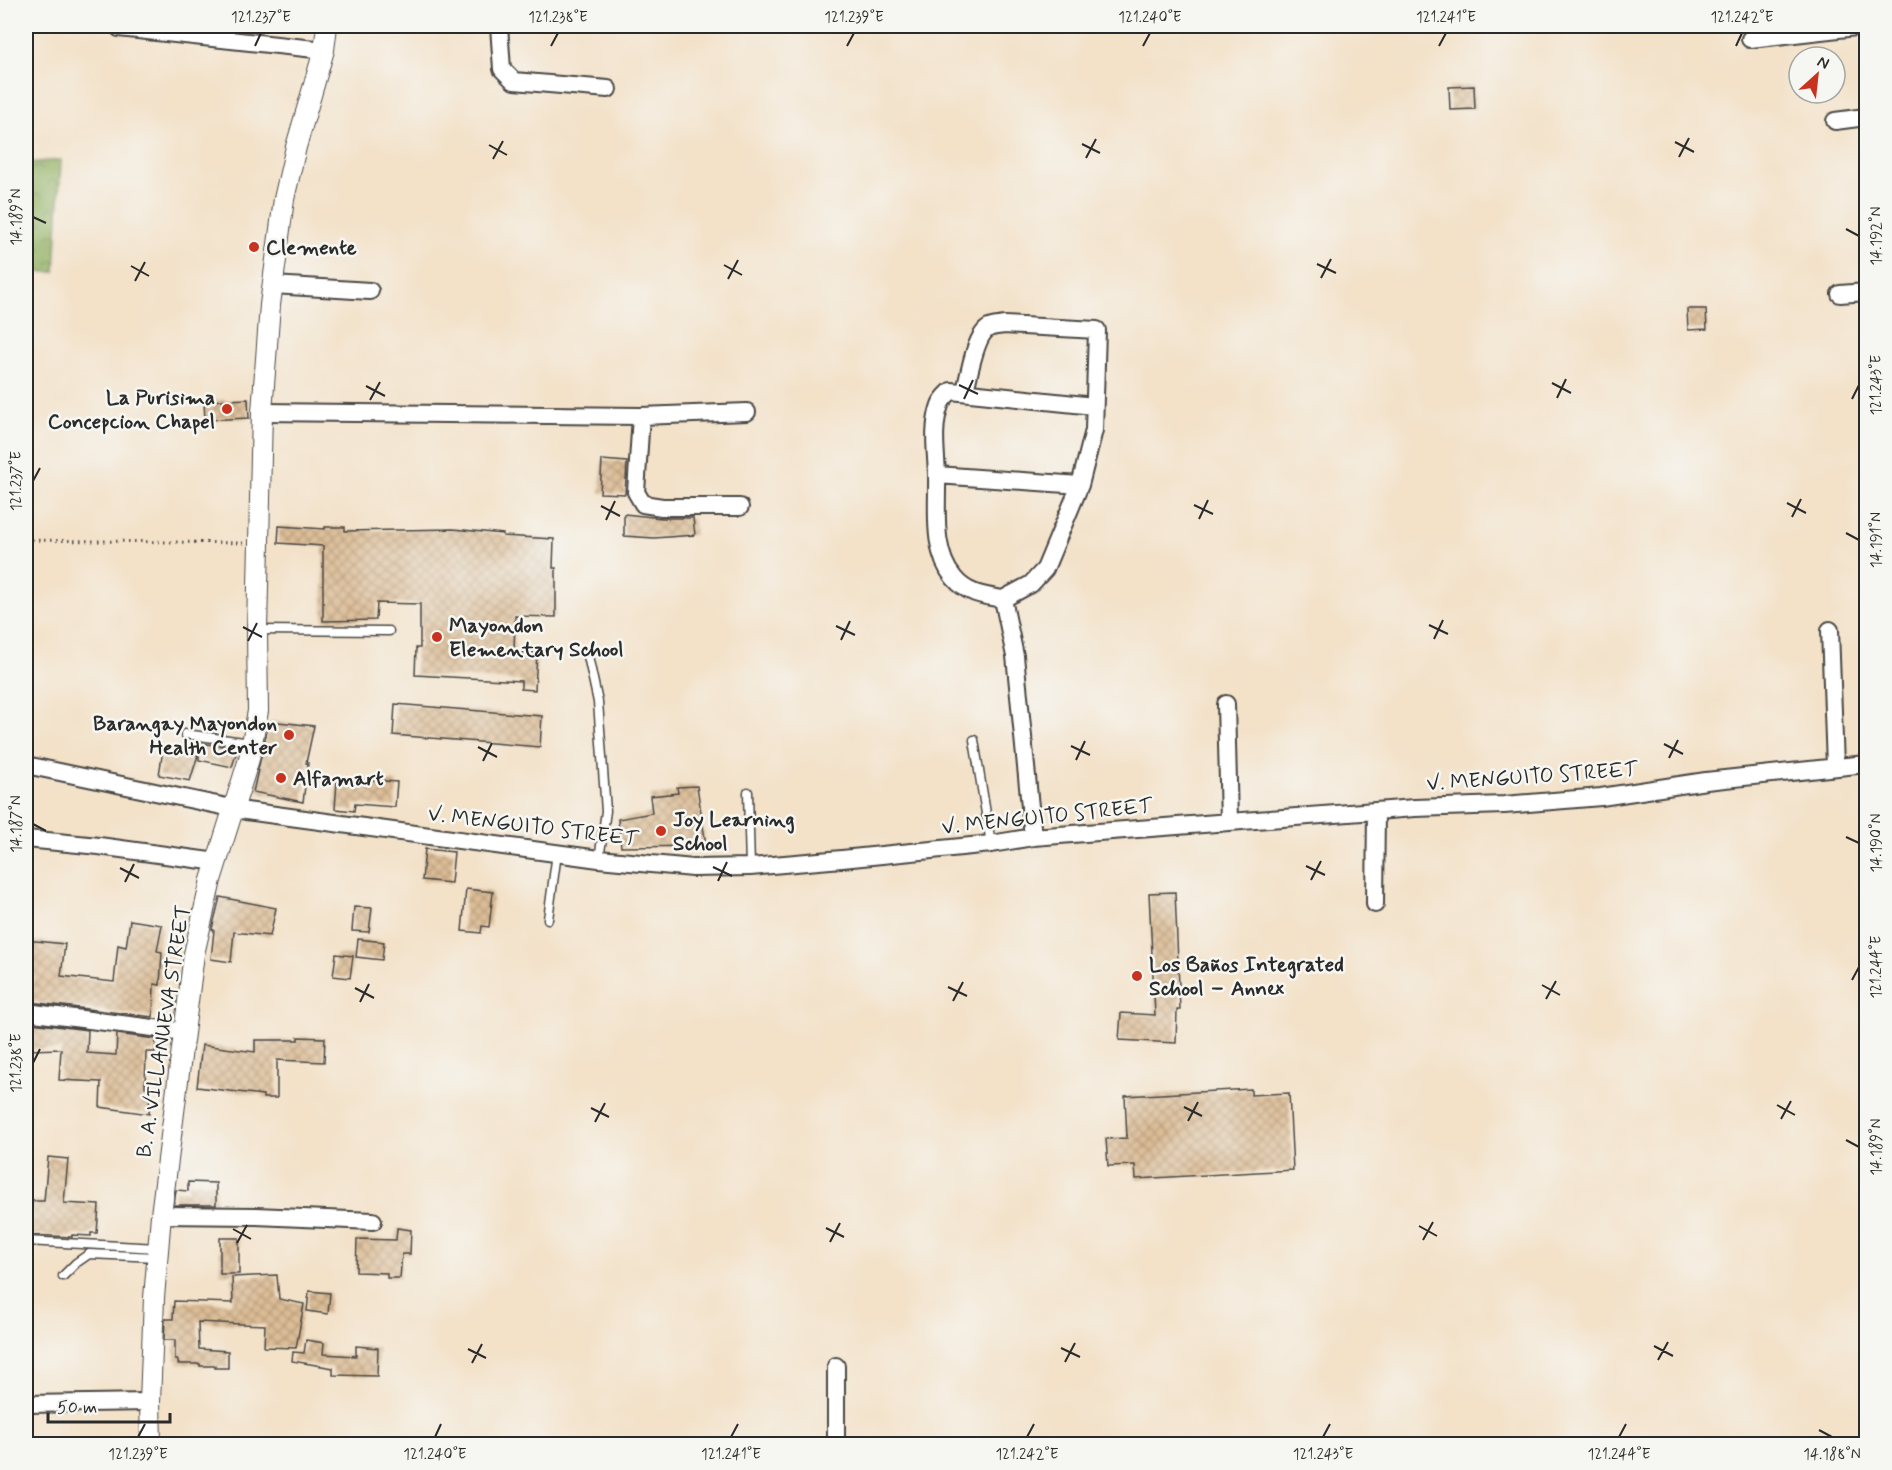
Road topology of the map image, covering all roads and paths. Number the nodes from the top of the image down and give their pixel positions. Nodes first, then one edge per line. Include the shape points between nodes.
1 (327, 26) edge
2 (499, 26) edge
3 (1865, 26) edge
4 (119, 28) dead end
5 (165, 29) edge
6 (1749, 39) dead end
7 (324, 50) junction
8 (608, 89) dead end
9 (1866, 117) edge
10 (1835, 121) dead end
11 (273, 285) junction
12 (370, 291) dead end
13 (1866, 292) edge
14 (1840, 294) dead end
15 (965, 391) junction
16 (1094, 406) junction
17 (262, 412) junction
18 (747, 412) dead end
19 (641, 416) junction
20 (937, 475) junction
21 (1080, 485) junction
22 (740, 507) dead end
23 (26, 540) edge
24 (260, 543) junction
25 (1003, 599) junction
26 (257, 630) junction
27 (1830, 630) dead end
28 (389, 631) dead end
29 (588, 656) dead end
30 (1226, 704) dead end
31 (185, 734) dead end
32 (974, 740) dead end
33 (252, 743) junction
34 (1866, 764) edge
35 (26, 765) edge
36 (1835, 766) junction
37 (748, 792) dead end
38 (234, 809) junction
39 (1376, 811) junction
40 (1229, 821) junction
41 (1033, 837) junction
42 (26, 839) edge
43 (992, 844) junction
44 (557, 853) junction
45 (599, 859) junction
46 (217, 862) junction
47 (750, 867) junction
48 (1375, 904) dead end
49 (548, 919) dead end
50 (26, 1012) edge
51 (185, 1032) junction
52 (161, 1215) junction
53 (373, 1221) dead end
54 (26, 1241) edge
55 (158, 1252) junction
56 (63, 1276) dead end
57 (837, 1366) dead end
58 (150, 1402) junction
59 (26, 1404) edge
60 (151, 1444) edge
61 (836, 1444) edge

1 - 7 street, B. A. VILLANUEVA STREET
2 - 8 street via 502,69 514,81
3 - 6 street
4 - 5 street
5 - 7 street
7 - 11 street, B. A. VILLANUEVA STREET via 284,199
9 - 10 street
11 - 12 street
11 - 17 street, B. A. VILLANUEVA STREET
13 - 14 street
15 - 16 street
15 - 16 street via 975,353 990,327 1097,330
15 - 20 street via 951,391 939,406 935,433
16 - 21 street via 1092,439
17 - 19 street
17 - 24 street, B. A. VILLANUEVA STREET
18 - 19 street
19 - 22 street via 636,492 643,504
20 - 21 street
20 - 25 street via 936,521 947,567 967,590
21 - 25 street via 1045,569 1031,585
23 - 24 path
24 - 26 street, B. A. VILLANUEVA STREET
25 - 41 street via 1016,656
26 - 28 lane
26 - 33 street, B. A. VILLANUEVA STREET via 258,711
27 - 36 street
29 - 45 lane via 598,702 606,811
30 - 40 street
31 - 33 lane
32 - 43 lane
33 - 38 street, B. A. VILLANUEVA STREET
34 - 36 street, V. MENGUITO STREET
35 - 38 street, V. MENGUITO STREET
36 - 39 street, V. MENGUITO STREET via 1601,797
37 - 47 lane
38 - 44 street, V. MENGUITO STREET
38 - 46 street, B. A. VILLANUEVA STREET
39 - 40 street, V. MENGUITO STREET
39 - 48 street
40 - 41 street, V. MENGUITO STREET
41 - 43 street, V. MENGUITO STREET
42 - 46 street
43 - 47 street, V. MENGUITO STREET
44 - 45 street, V. MENGUITO STREET
44 - 49 lane
45 - 47 street, V. MENGUITO STREET via 693,868
46 - 51 street, B. A. VILLANUEVA STREET via 195,954
50 - 51 street
51 - 52 street, B. A. VILLANUEVA STREET
52 - 53 street
52 - 55 street, B. A. VILLANUEVA STREET
54 - 55 lane
55 - 56 lane via 89,1254
55 - 58 street, B. A. VILLANUEVA STREET
57 - 61 street
58 - 59 street
58 - 60 street, B. A. VILLANUEVA STREET

